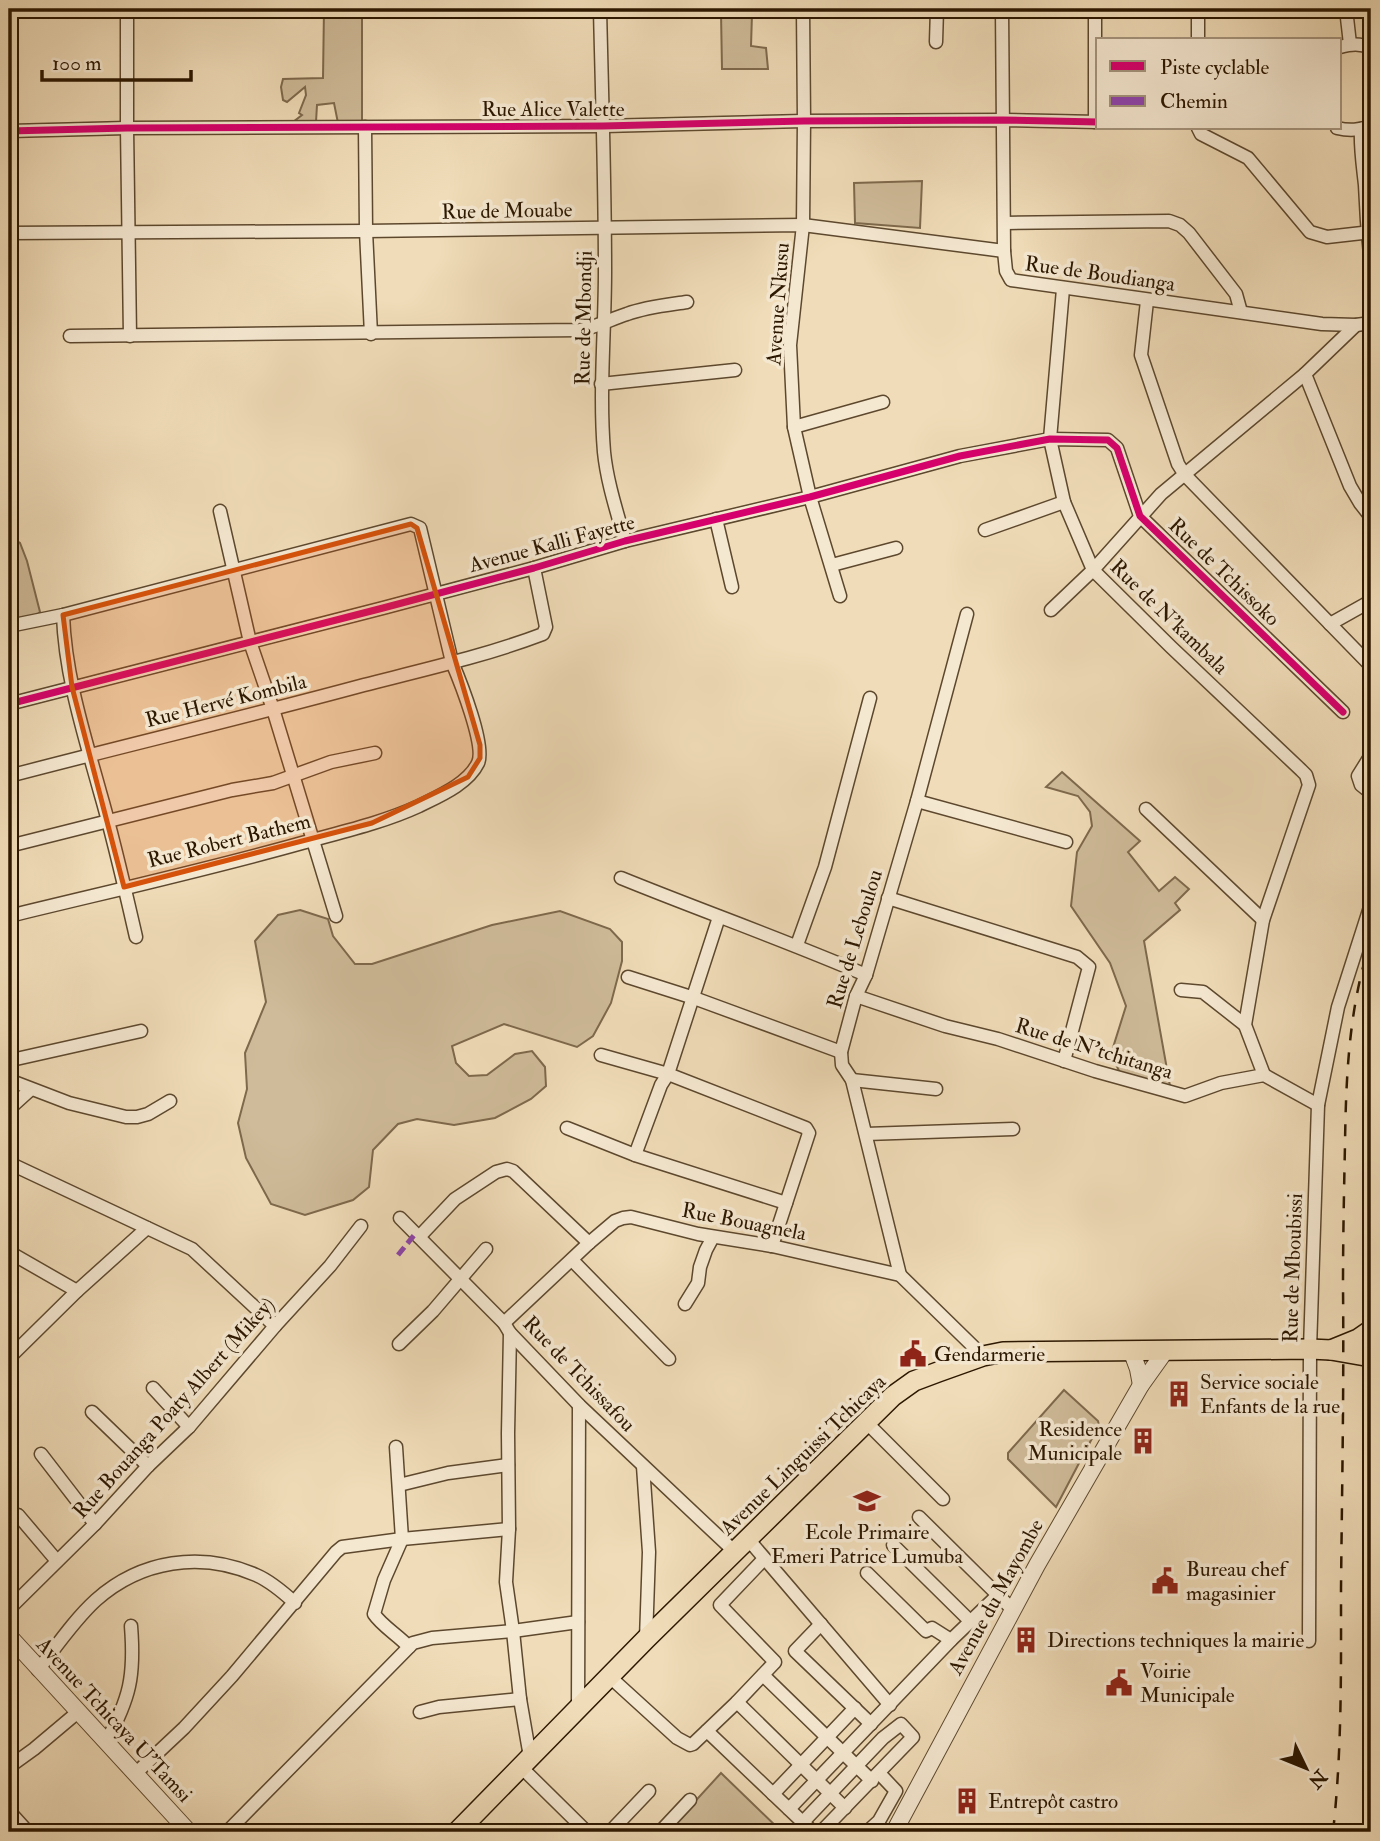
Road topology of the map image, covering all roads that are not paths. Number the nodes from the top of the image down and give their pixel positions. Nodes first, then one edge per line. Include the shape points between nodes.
1 (214, 9) edge
2 (600, 9) edge
3 (803, 9) edge
4 (937, 9) edge
5 (1002, 9) edge
6 (1095, 9) edge
7 (1198, 9) edge
8 (1346, 9) edge
9 (127, 10) edge
10 (9, 11) edge
11 (1198, 38) edge
12 (936, 42) dead end
13 (1345, 45) edge
14 (1371, 48) edge
15 (1096, 66) edge
16 (1003, 120) junction
17 (804, 121) junction
18 (1096, 122) edge
19 (365, 127) junction
20 (603, 127) junction
21 (1366, 127) edge
22 (127, 128) junction
23 (1342, 129) edge
24 (1199, 130) edge
25 (9, 131) edge
26 (1366, 143) edge
27 (1005, 223) junction
28 (803, 225) junction
29 (605, 229) junction
30 (366, 231) junction
31 (1369, 232) edge
32 (9, 233) edge
33 (130, 233) junction
34 (1004, 251) junction
35 (1371, 264) edge
36 (1063, 289) junction
37 (1146, 301) junction
38 (687, 302) dead end
39 (1241, 312) junction
40 (605, 323) junction
41 (1371, 323) edge
42 (1356, 325) junction
43 (371, 334) junction
44 (70, 336) dead end
45 (130, 336) junction
46 (735, 370) dead end
47 (1306, 374) junction
48 (601, 384) junction
49 (883, 402) dead end
50 (794, 427) junction
51 (1050, 439) junction
52 (1108, 440) joint
53 (1185, 475) junction
54 (810, 497) junction
55 (1064, 502) junction
56 (220, 511) dead end
57 (1140, 516) junction
58 (1371, 517) edge
59 (716, 519) junction
60 (985, 530) dead end
61 (625, 541) junction
62 (896, 548) dead end
63 (832, 565) junction
64 (534, 568) junction
65 (1093, 570) junction
66 (233, 571) junction
67 (732, 587) dead end
68 (435, 593) junction
69 (841, 596) dead end
70 (1371, 601) edge
71 (1051, 610) dead end
72 (967, 614) dead end
73 (63, 615) junction
74 (1330, 624) junction
75 (9, 626) edge
76 (250, 642) junction
77 (452, 662) junction
78 (1371, 666) edge
79 (72, 687) junction
80 (870, 698) dead end
81 (9, 704) edge
82 (273, 709) junction
83 (1343, 712) dead end
84 (375, 752) dead end
85 (90, 755) junction
86 (1371, 755) edge
87 (9, 776) edge
88 (294, 776) junction
89 (1371, 793) edge
90 (918, 801) junction
91 (1146, 809) dead end
92 (108, 820) junction
93 (313, 840) junction
94 (1066, 842) dead end
95 (9, 846) edge
96 (621, 878) dead end
97 (124, 887) junction
98 (888, 898) junction
99 (1371, 904) edge
100 (9, 916) edge
101 (336, 916) dead end
102 (719, 918) junction
103 (1263, 920) junction
104 (136, 937) dead end
105 (797, 945) junction
106 (866, 975) junction
107 (628, 976) dead end
108 (1181, 990) dead end
109 (856, 996) junction
110 (694, 998) junction
111 (1245, 1025) junction
112 (141, 1031) dead end
113 (841, 1052) junction
114 (601, 1055) dead end
115 (1065, 1061) junction
116 (668, 1074) junction
117 (1264, 1076) junction
118 (852, 1080) junction
119 (10, 1081) edge
120 (936, 1089) dead end
121 (30, 1090) junction
122 (170, 1101) dead end
123 (1318, 1105) junction
124 (9, 1109) edge
125 (567, 1128) dead end
126 (1013, 1129) dead end
127 (866, 1134) junction
128 (635, 1155) junction
129 (9, 1163) edge
130 (786, 1203) junction
131 (400, 1218) dead end
132 (361, 1226) dead end
133 (147, 1228) junction
134 (419, 1237) junction
135 (713, 1237) junction
136 (589, 1243) junction
137 (772, 1246) junction
138 (486, 1249) dead end
139 (12, 1258) edge
140 (572, 1260) junction
141 (900, 1275) junction
142 (460, 1280) junction
143 (77, 1291) junction
144 (685, 1304) dead end
145 (275, 1326) junction
146 (507, 1328) junction
147 (1371, 1330) edge
148 (399, 1344) dead end
149 (1310, 1349) junction
150 (1131, 1350) junction
151 (1166, 1350) junction
152 (1331, 1350) junction
153 (1371, 1355) edge
154 (983, 1356) junction
155 (9, 1358) edge
156 (669, 1359) dead end
157 (1140, 1385) junction
158 (153, 1388) dead end
159 (579, 1405) junction
160 (92, 1412) dead end
161 (866, 1422) junction
162 (189, 1427) junction
163 (396, 1447) dead end
164 (41, 1454) dead end
165 (508, 1465) junction
166 (148, 1466) junction
167 (643, 1466) junction
168 (399, 1485) junction
169 (943, 1499) dead end
170 (18, 1515) dead end
171 (919, 1517) dead end
172 (95, 1524) junction
173 (509, 1529) junction
174 (402, 1539) junction
175 (742, 1545) junction
176 (893, 1545) dead end
177 (764, 1559) junction
178 (57, 1561) junction
179 (867, 1573) dead end
180 (998, 1595) junction
181 (295, 1603) junction
182 (9, 1609) edge
183 (1012, 1609) junction
184 (970, 1621) junction
185 (578, 1622) junction
186 (821, 1624) junction
187 (131, 1626) dead end
188 (513, 1631) junction
189 (9, 1636) edge
190 (646, 1639) junction
191 (951, 1640) junction
192 (1309, 1641) dead end
193 (409, 1647) junction
194 (38, 1670) junction
195 (763, 1675) junction
196 (610, 1677) junction
197 (520, 1699) junction
198 (737, 1702) junction
199 (890, 1705) junction
200 (855, 1708) junction
201 (578, 1709) junction
202 (78, 1712) junction
203 (420, 1712) dead end
204 (871, 1724) junction
205 (707, 1731) junction
206 (827, 1737) junction
207 (106, 1742) junction
208 (842, 1753) junction
209 (525, 1762) junction
210 (800, 1765) junction
211 (856, 1766) junction
212 (9, 1767) edge
213 (135, 1774) junction
214 (876, 1777) junction
215 (816, 1779) junction
216 (649, 1791) dead end
217 (773, 1794) junction
218 (830, 1794) junction
219 (690, 1800) dead end
220 (845, 1808) junction
221 (789, 1809) junction
222 (9, 1811) edge
223 (803, 1822) junction
224 (578, 1823) junction
225 (28, 1832) edge
226 (190, 1832) edge
227 (227, 1832) edge
228 (457, 1832) edge
229 (568, 1832) edge
230 (587, 1832) edge
231 (610, 1832) edge
232 (660, 1832) edge
233 (813, 1832) edge
234 (821, 1832) edge
235 (867, 1832) edge
236 (894, 1832) edge

1 - 9 street
2 - 20 street, Rue de Mbondji
3 - 17 street, Avenue Nkusu
4 - 12 street
5 - 16 street, Rue de Boudianga
6 - 15 street
7 - 11 street
8 - 13 street
9 - 10 street
9 - 22 street
13 - 14 street
16 - 17 street, Rue Alice Valette
16 - 18 street, Rue Alice Valette
16 - 27 street, Rue de Boudianga
17 - 20 street, Rue Alice Valette
17 - 28 street, Avenue Nkusu
19 - 20 street, Rue Alice Valette
19 - 22 street, Rue Alice Valette
19 - 30 street
20 - 29 street, Rue de Mbondji
21 - 23 street
21 - 26 street
22 - 25 street, Rue Alice Valette
22 - 33 street
24 - 31 street via 1248,158 1310,232 1327,237
26 - 31 street
27 - 34 street, Rue de Boudianga
27 - 39 street via 1169,221 1180,225 1236,294
28 - 29 street, Rue de Mouabe
28 - 34 street, Rue de Mouabe
28 - 50 street, Avenue Nkusu via 790,345
29 - 30 street, Rue de Mouabe
29 - 40 street, Rue de Mbondji
30 - 33 street, Rue de Mouabe
30 - 43 street
31 - 35 street
32 - 33 street, Rue de Mouabe
33 - 45 street
34 - 36 street, Rue de Boudianga via 1011,280
36 - 37 street, Rue de Boudianga
36 - 51 street, Rue de N'kambala
37 - 39 street, Rue de Boudianga
37 - 53 street via 1141,355
38 - 40 street via 629,313
39 - 42 street, Rue de Boudianga
40 - 43 street via 580,330
40 - 48 street, Rue de Mbondji
41 - 42 street, Rue de Boudianga
42 - 47 street
43 - 45 street
44 - 45 street
46 - 48 street
47 - 53 street
47 - 58 street via 1350,486
48 - 61 street, Rue de Mbondji via 604,454
49 - 50 street
50 - 54 street, Avenue Nkusu
51 - 52 street, Avenue Kalli Fayette
51 - 54 street, Avenue Kalli Fayette via 960,456
51 - 55 street, Rue de N'kambala
52 - 57 street, Rue de Tchissoko via 1117,448
53 - 57 street
53 - 74 street
54 - 59 street, Avenue Kalli Fayette
54 - 63 street, Avenue Nkusu
55 - 60 street
55 - 65 street, Rue de N'kambala
56 - 66 street
57 - 65 street
57 - 83 street, Rue de Tchissoko
59 - 61 street, Avenue Kalli Fayette
59 - 67 street
61 - 64 street, Avenue Kalli Fayette
62 - 63 street
63 - 69 street, Avenue Nkusu
64 - 68 street, Avenue Kalli Fayette
64 - 77 street, Rue Hervé Kombila via 545,633
65 - 71 street
65 - 103 street, Rue de N'kambala via 1307,775 1309,785
66 - 68 street, Rue Robert Bathem via 411,524 420,528
66 - 73 street
66 - 76 street
68 - 76 street, Avenue Kalli Fayette
68 - 77 street, Rue Robert Bathem
70 - 74 street
72 - 90 street, Rue de Leboulou
73 - 75 street
73 - 79 street
74 - 78 street
76 - 79 street, Avenue Kalli Fayette
76 - 82 street
77 - 82 street, Rue Hervé Kombila
77 - 93 street, Rue Robert Bathem via 480,744 477,767 454,787 418,806
79 - 81 street, Avenue Kalli Fayette
79 - 85 street
80 - 105 street via 825,867
82 - 85 street, Rue Hervé Kombila
82 - 88 street
84 - 88 street
85 - 87 street, Rue Hervé Kombila
85 - 92 street
86 - 89 street via 1358,776
88 - 92 street
88 - 93 street
90 - 94 street
90 - 98 street, Rue de Leboulou
91 - 103 street
92 - 95 street
92 - 97 street
93 - 97 street, Rue Robert Bathem
93 - 101 street
96 - 102 street
97 - 100 street, Rue Robert Bathem
97 - 104 street
98 - 106 street, Rue de Leboulou
98 - 115 street via 1077,957 1089,967
99 - 123 street, Rue de Mboubissi via 1338,1007
102 - 105 street
102 - 110 street
103 - 111 street
105 - 106 street
106 - 109 street, Rue de Leboulou
107 - 110 street
108 - 111 street via 1203,992
109 - 113 street, Rue de Leboulou
109 - 115 street, Rue de N'tchitanga
110 - 113 street
110 - 116 street
111 - 117 street
112 - 119 street via 16,1059
113 - 118 street via 842,1065
114 - 116 street
115 - 117 street, Rue de N'tchitanga via 1185,1096 1221,1083
116 - 128 street
116 - 130 street via 809,1131
117 - 123 street
118 - 120 street
118 - 127 street
119 - 121 street
121 - 122 street via 126,1117 148,1114
121 - 124 street
123 - 149 street, Rue de Mboubissi
125 - 128 street
126 - 127 street
127 - 141 street
128 - 130 street
129 - 133 street
130 - 137 street
131 - 134 street, Rue de Tchissafou
132 - 145 street, Rue Bouanga Poaty Albert (Mikey)
133 - 143 street
133 - 145 street via 192,1249
134 - 136 street via 455,1199 508,1169
134 - 142 street, Rue de Tchissafou
135 - 136 street, Rue Bouagnela via 631,1217 615,1221
135 - 137 street, Rue Bouagnela
135 - 144 street via 698,1283
136 - 140 street, Rue Bouagnela
137 - 141 street, Rue Bouagnela
138 - 142 street
139 - 143 street
140 - 146 street, Rue Bouagnela
140 - 156 street
141 - 154 street
142 - 146 street, Rue de Tchissafou
142 - 148 street
143 - 155 street
145 - 162 street, Rue Bouanga Poaty Albert (Mikey)
146 - 159 street, Rue de Tchissafou
146 - 165 street
147 - 152 main road
147 - 153 main road
149 - 151 main road, Avenue Linguissi Tchicaya
149 - 152 main road, Avenue Linguissi Tchicaya
149 - 192 street, Rue de Mboubissi
150 - 151 main road, Avenue Linguissi Tchicaya
150 - 154 main road, Avenue Linguissi Tchicaya
150 - 157 street
151 - 157 street, Avenue du Mayombe
152 - 153 main road, Avenue Linguissi Tchicaya
154 - 161 main road, Avenue Linguissi Tchicaya via 914,1381
157 - 183 street, Avenue du Mayombe
158 - 162 street
159 - 167 street, Rue de Tchissafou
159 - 185 street
160 - 166 street
161 - 169 street
161 - 175 main road, Avenue Linguissi Tchicaya
162 - 166 street, Rue Bouanga Poaty Albert (Mikey)
163 - 168 street
164 - 172 street
165 - 168 street
165 - 173 street
166 - 172 street, Rue Bouanga Poaty Albert (Mikey)
167 - 175 street, Rue de Tchissafou
167 - 190 street via 649,1552
168 - 174 street
170 - 178 street
171 - 180 street
172 - 178 street, Rue Bouanga Poaty Albert (Mikey)
173 - 174 street
173 - 188 street via 506,1581
174 - 181 street via 342,1547
174 - 193 street via 374,1614
175 - 177 street, Rue de Tchissafou
175 - 190 main road, Avenue Linguissi Tchicaya
176 - 184 street
177 - 186 street, Rue de Tchissafou
177 - 195 street via 720,1605 775,1662
178 - 182 street, Rue Bouanga Poaty Albert (Mikey)
179 - 191 street via 926,1632 932,1628
180 - 183 street
180 - 184 street
181 - 194 street via 258,1576 230,1566 192,1560 154,1567 117,1583 94,1601
181 - 213 street via 184,1728
183 - 236 street, Avenue du Mayombe
184 - 191 street
185 - 188 street
185 - 201 street
186 - 199 street, Rue de Tchissafou
186 - 200 street via 795,1651
187 - 207 street via 132,1678
188 - 193 street via 432,1638
188 - 197 street
189 - 194 street, Avenue Tchicaya U'Tamsi
190 - 196 main road, Avenue Linguissi Tchicaya
191 - 199 street
193 - 227 street
194 - 202 street, Avenue Tchicaya U'Tamsi
195 - 198 street
195 - 206 street
196 - 201 main road, Avenue Linguissi Tchicaya
196 - 205 street via 686,1744 693,1744
197 - 203 street
197 - 209 street
198 - 205 street
198 - 210 street
199 - 204 street
200 - 204 street
200 - 206 street
201 - 209 main road, Avenue Linguissi Tchicaya
202 - 207 street, Avenue Tchicaya U'Tamsi
202 - 212 street
204 - 208 street
205 - 217 street
206 - 208 street
206 - 210 street
207 - 213 street, Avenue Tchicaya U'Tamsi
208 - 211 street
208 - 215 street
209 - 224 street
209 - 228 main road, Avenue Linguissi Tchicaya
210 - 215 street
210 - 217 street
211 - 214 street
211 - 214 street via 901,1724 913,1737
211 - 218 street
213 - 226 street, Avenue Tchicaya U'Tamsi
214 - 220 street
214 - 235 street via 896,1791
215 - 218 street
215 - 221 street
216 - 231 street
217 - 221 street
218 - 220 street
218 - 223 street
219 - 232 street
220 - 234 street
221 - 223 street
222 - 225 street
223 - 233 street
224 - 229 street
224 - 230 street

